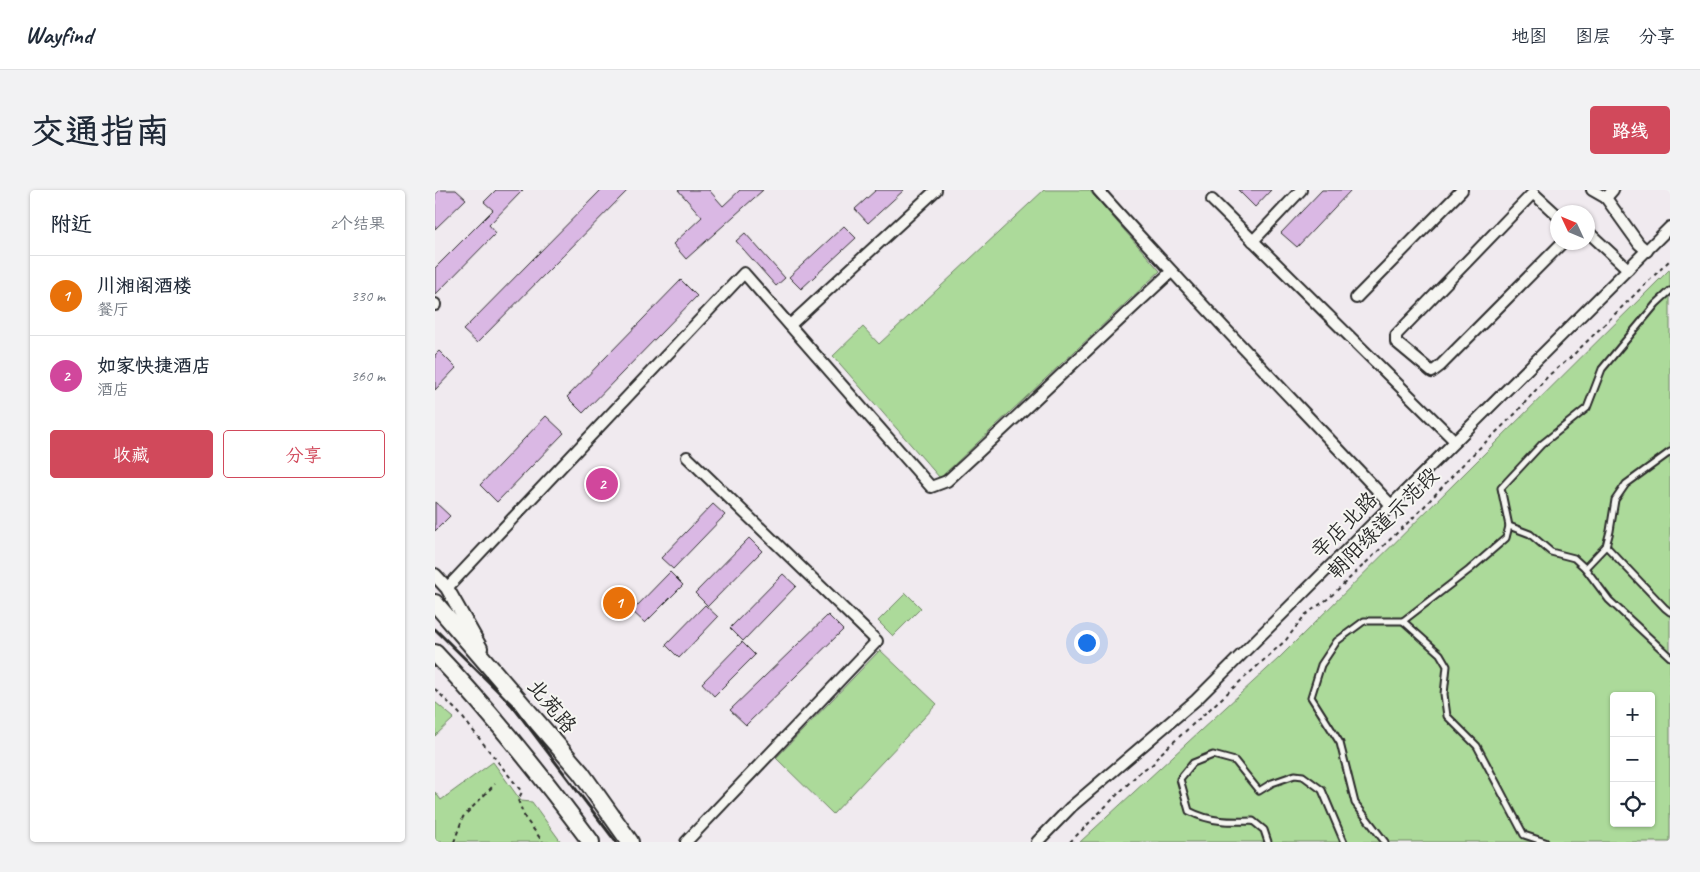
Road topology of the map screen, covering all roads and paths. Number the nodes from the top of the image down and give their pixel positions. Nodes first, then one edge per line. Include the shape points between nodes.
1 (936, 190) edge
2 (1098, 190) edge
3 (1301, 190) edge
4 (1462, 190) edge
5 (1592, 190) edge
6 (1532, 191) edge
7 (1610, 194) edge
8 (1212, 200) dead end
9 (1550, 208) edge
10 (1670, 227) edge
11 (1595, 238) edge
12 (1253, 241) junction
13 (1555, 250) edge
14 (1647, 251) junction
15 (1670, 260) edge
16 (1629, 269) junction
17 (1171, 272) junction
18 (1670, 291) edge
19 (1356, 298) dead end
20 (789, 325) junction
21 (1455, 441) junction
22 (1670, 452) edge
23 (687, 457) dead end
24 (1391, 505) junction
25 (1509, 526) junction
26 (1606, 546) junction
27 (1585, 568) junction
28 (435, 575) edge
29 (435, 581) edge
30 (447, 588) junction
31 (435, 603) edge
32 (1670, 612) edge
33 (1403, 621) junction
34 (435, 653) edge
35 (1670, 657) edge
36 (435, 664) edge
37 (491, 668) junction
38 (467, 686) junction
39 (435, 689) edge
40 (495, 784) dead end
41 (454, 842) edge
42 (543, 842) edge
43 (591, 842) edge
44 (630, 842) edge
45 (686, 842) edge
46 (1037, 842) edge
47 (1070, 842) edge
48 (1269, 842) edge
49 (1344, 842) edge
50 (1385, 842) edge
51 (1545, 842) edge

1 - 20 street
2 - 17 street
3 - 12 street
4 - 19 street
5 - 7 street
6 - 9 street
6 - 13 street via 1396,335 1396,342 1432,372
7 - 14 street via 1639,244
8 - 12 street
10 - 14 street, 辛店北路
11 - 16 street
12 - 21 street
14 - 16 street, 辛店北路
15 - 47 path, 朝阳绿道示范段 via 1549,375 1421,510 1329,598 1305,615 1286,640 1153,764 1141,771
16 - 21 street, 辛店北路
17 - 20 street via 947,480 931,487
17 - 24 street
18 - 25 lane via 1602,368 1587,408 1542,444 1501,488
20 - 30 street via 744,273
21 - 24 street, 辛店北路
22 - 26 lane via 1626,484 1615,500
23 - 45 street via 877,641
24 - 46 street, 辛店北路 via 1196,700 1071,807
25 - 27 lane via 1530,534 1551,552 1574,558
25 - 33 lane via 1506,538
26 - 27 lane
26 - 32 lane
27 - 35 lane via 1609,600
28 - 30 street
29 - 30 street
30 - 37 street
31 - 37 main road, 北苑路
33 - 50 lane via 1364,621 1337,641 1321,665 1311,697 1340,743 1355,803
33 - 51 lane via 1440,654 1447,666 1444,694 1447,716 1477,746 1524,835
34 - 38 main road
36 - 38 street
37 - 44 main road, 北苑路 via 581,773
38 - 43 main road via 526,756
39 - 42 path via 459,713 522,792 518,800 525,818
40 - 41 path via 463,817
48 - 49 lane via 1264,830 1253,821 1224,822 1202,818 1189,811 1181,779 1193,763 1213,755 1235,761 1259,790 1295,775 1303,776 1322,790

